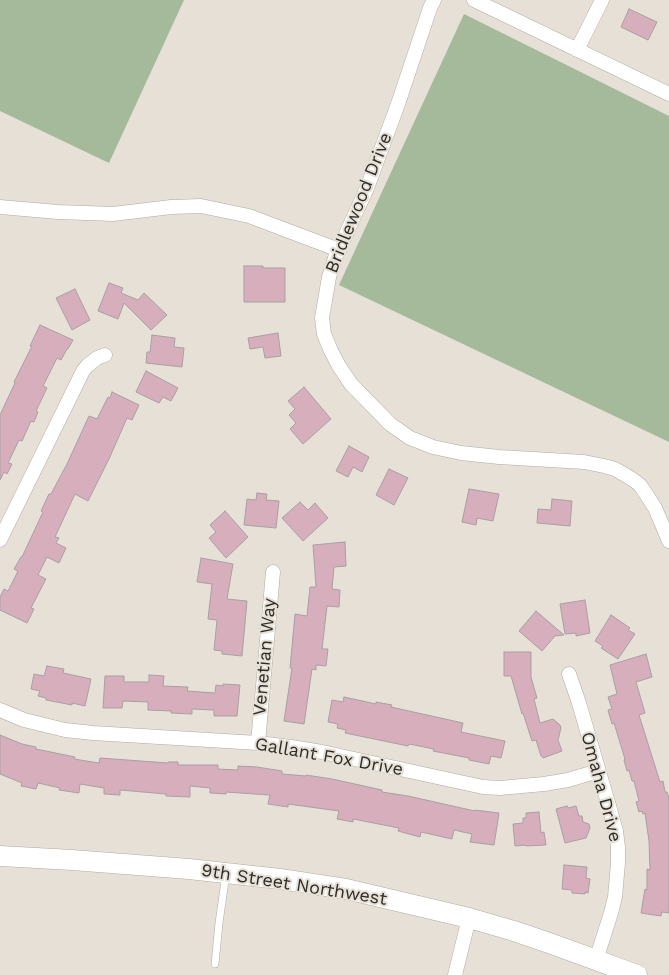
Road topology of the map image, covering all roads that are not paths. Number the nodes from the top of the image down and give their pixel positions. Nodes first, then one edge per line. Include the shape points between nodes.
1 (434, 0) edge
2 (474, 0) edge
3 (602, 0) edge
4 (577, 50) junction
5 (669, 94) edge
6 (0, 208) edge
7 (339, 250) junction
8 (105, 354) dead end
9 (0, 540) edge
10 (669, 541) edge
11 (273, 572) dead end
12 (569, 674) dead end
13 (0, 710) edge
14 (258, 743) junction
15 (598, 771) junction
16 (0, 856) edge
17 (226, 873) junction
18 (469, 918) junction
19 (596, 960) junction
20 (215, 964) dead end
21 (455, 975) edge
22 (637, 975) edge

1 - 7 street, Bridlewood Drive via 367,188
2 - 4 street
3 - 4 street
4 - 5 street
6 - 7 street via 113,214 201,206 249,216
7 - 10 street, Bridlewood Drive via 329,277 322,318 324,334 351,384 390,424 420,443 461,453 584,462 614,469 640,485 655,508
8 - 9 street via 83,371
11 - 14 street, Venetian Way
12 - 15 street, Omaha Drive
13 - 14 street, Gallant Fox Drive via 65,730
14 - 15 street, Gallant Fox Drive via 322,752 500,788 568,780
15 - 19 street, Omaha Drive via 616,831 618,863 615,897
16 - 17 street, 9th Street Northwest
17 - 18 street, 9th Street Northwest via 346,889
17 - 20 lane
18 - 19 street, 9th Street Northwest
18 - 21 street
19 - 22 street, 9th Street Northwest

